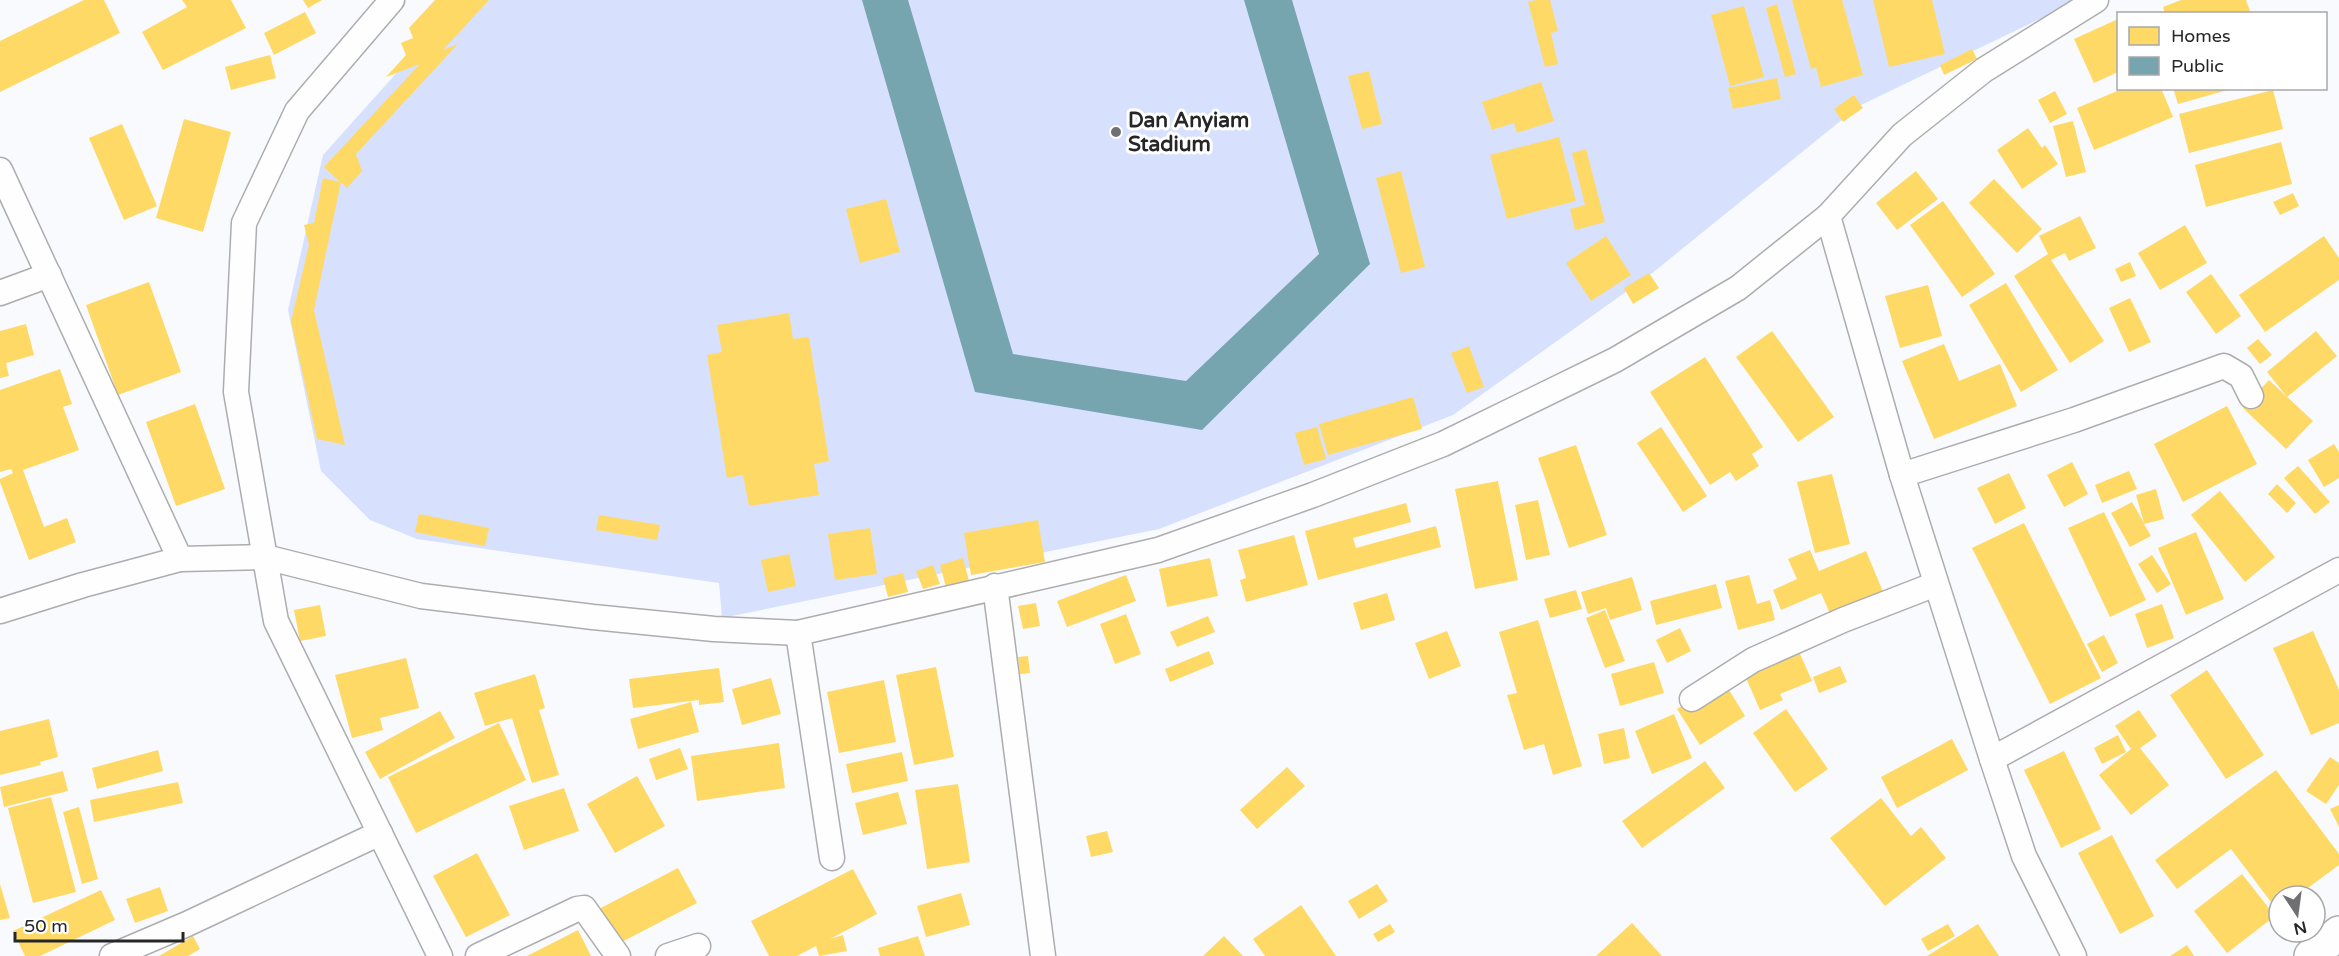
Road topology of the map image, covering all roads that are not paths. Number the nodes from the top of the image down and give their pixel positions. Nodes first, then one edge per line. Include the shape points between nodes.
1 (392, 0) edge
2 (2096, 0) edge
3 (0, 170) edge
4 (1828, 216) junction
5 (49, 275) junction
6 (0, 293) edge
7 (2251, 396) dead end
8 (1902, 475) junction
9 (265, 557) junction
10 (180, 559) junction
11 (2339, 570) edge
12 (1936, 584) junction
13 (995, 586) junction
14 (0, 611) edge
15 (798, 633) junction
16 (1692, 699) dead end
17 (1992, 759) junction
18 (380, 833) junction
19 (832, 858) dead end
20 (2339, 933) edge
21 (698, 946) dead end
22 (112, 956) edge
23 (440, 956) edge
24 (478, 956) edge
25 (618, 956) edge
26 (668, 956) edge
27 (1043, 956) edge
28 (2074, 956) edge
29 (2311, 956) edge

1 - 9 street via 297,111 244,223 236,392
2 - 4 street via 1984,70 1902,135
3 - 5 street
4 - 8 street
4 - 13 street via 1738,288 1615,360 1443,444 1158,550
5 - 6 street
5 - 10 street
7 - 8 street via 2241,376 2224,366 2074,420
8 - 12 street
9 - 10 street
9 - 15 street via 421,596 714,629
9 - 18 street via 276,621
10 - 14 street
11 - 17 street
12 - 16 street via 1753,660
12 - 17 street
13 - 15 street
13 - 27 street
15 - 19 street
17 - 28 street via 2024,856
18 - 22 street
18 - 23 street
20 - 29 main road
21 - 26 street
24 - 25 street via 584,908

